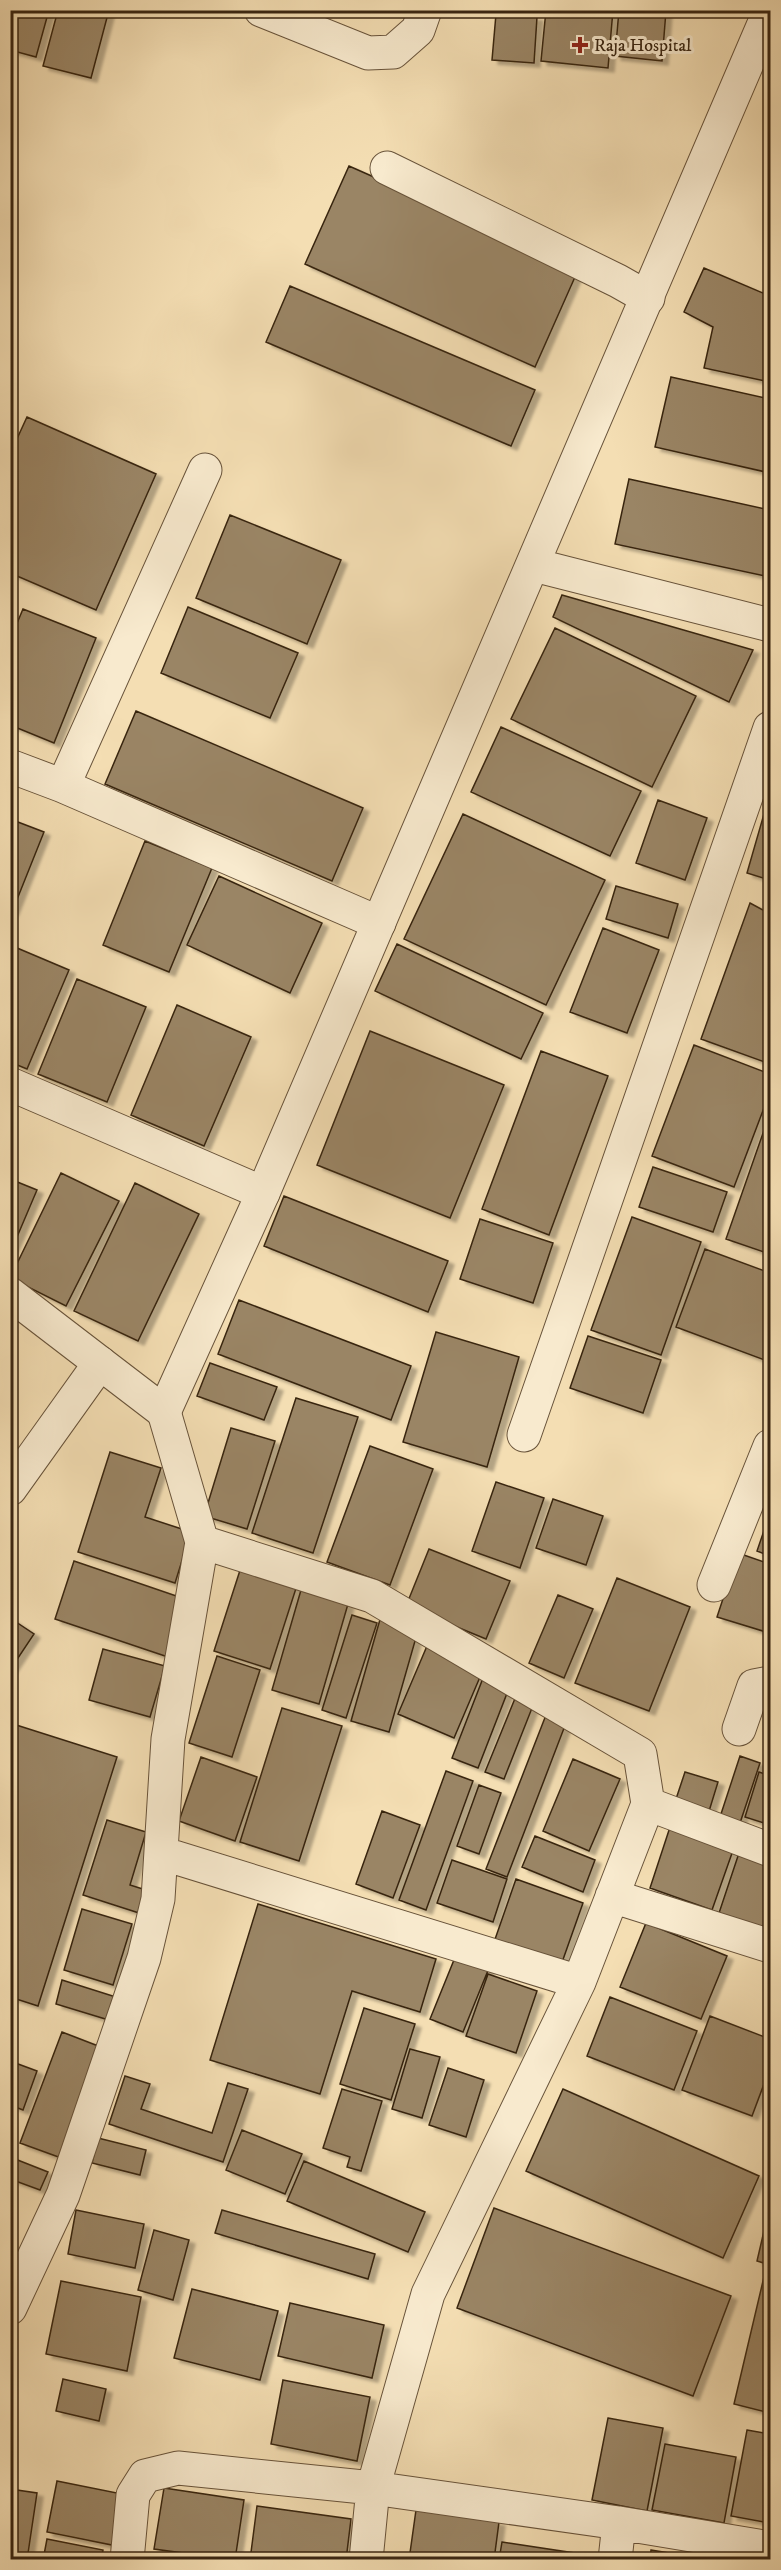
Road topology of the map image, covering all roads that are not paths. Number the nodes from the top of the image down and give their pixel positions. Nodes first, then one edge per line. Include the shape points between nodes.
1 (261, 10) edge
2 (425, 10) edge
3 (770, 10) edge
4 (387, 168) dead end
5 (648, 298) junction
6 (205, 470) dead end
7 (534, 565) junction
8 (771, 625) edge
9 (771, 728) edge
10 (10, 766) edge
11 (63, 786) junction
12 (379, 923) junction
13 (10, 1084) edge
14 (263, 1192) junction
15 (10, 1294) edge
16 (100, 1363) junction
17 (164, 1412) junction
18 (524, 1435) dead end
19 (771, 1446) edge
20 (10, 1489) edge
21 (202, 1542) junction
22 (714, 1585) dead end
23 (771, 1683) edge
24 (739, 1729) dead end
25 (648, 1804) junction
26 (771, 1850) edge
27 (162, 1853) junction
28 (612, 1896) junction
29 (771, 1946) edge
30 (579, 1982) junction
31 (10, 2308) edge
32 (373, 2488) junction
33 (619, 2523) junction
34 (771, 2548) edge
35 (126, 2559) edge
36 (366, 2559) edge
37 (615, 2559) edge

1 - 2 street via 368,52 393,52 418,30
3 - 5 street
4 - 5 street
5 - 7 street
6 - 11 street
7 - 8 street
7 - 12 street
9 - 18 street
10 - 11 street
11 - 12 street
12 - 14 street
13 - 14 street
14 - 17 street
15 - 16 street
16 - 17 street
16 - 20 street
17 - 21 street
19 - 22 street
21 - 25 street via 383,1602 640,1754
21 - 27 street via 168,1739
23 - 24 street via 754,1686
25 - 26 street
25 - 28 street
27 - 30 street
27 - 31 street via 158,1899 144,1958 63,2195
28 - 29 street
28 - 30 street
30 - 32 street via 428,2294
32 - 33 street
32 - 35 street via 178,2468 145,2476 133,2495
32 - 36 street
33 - 34 street
33 - 37 street

